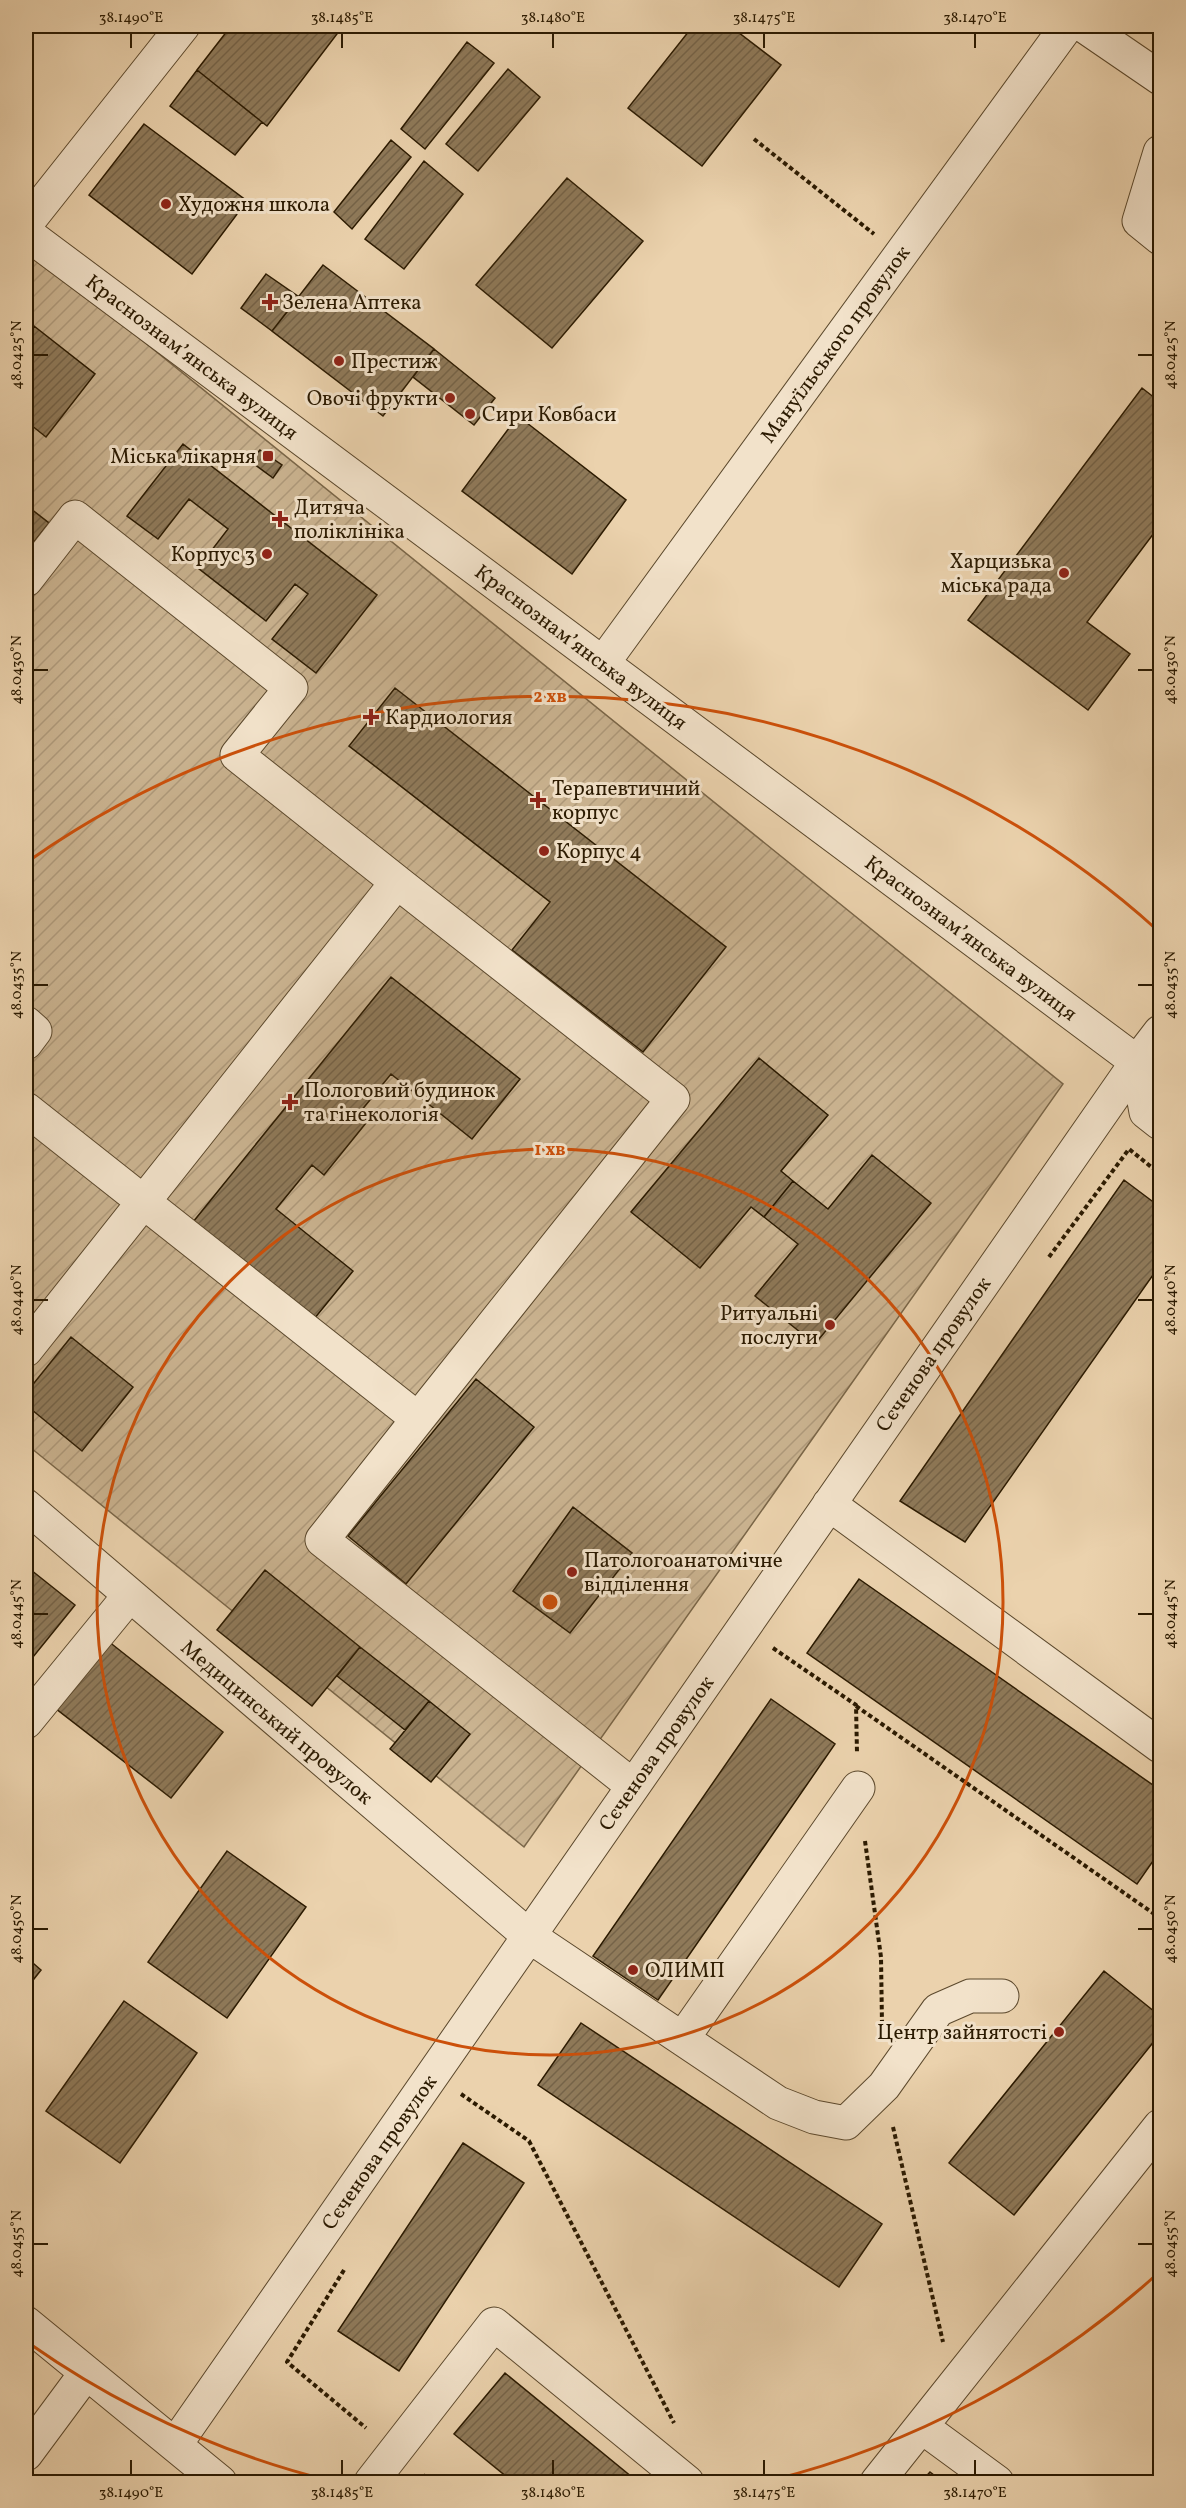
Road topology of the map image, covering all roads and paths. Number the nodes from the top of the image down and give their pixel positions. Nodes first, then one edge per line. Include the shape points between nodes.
1 (1067, 26) edge
2 (1083, 26) edge
3 (176, 28) edge
4 (1161, 78) edge
5 (754, 140) dead end
6 (1161, 152) edge
7 (26, 224) edge
8 (1150, 230) edge
9 (26, 233) edge
10 (900, 255) junction
11 (26, 580) edge
12 (603, 663) junction
13 (397, 882) junction
14 (26, 1023) edge
15 (1161, 1032) edge
16 (26, 1043) edge
17 (1149, 1064) edge
18 (26, 1108) edge
19 (1161, 1123) edge
20 (1161, 1174) edge
21 (143, 1202) junction
22 (1044, 1264) dead end
23 (26, 1350) edge
24 (418, 1419) junction
25 (829, 1504) junction
26 (26, 1506) edge
27 (129, 1596) junction
28 (770, 1645) dead end
29 (856, 1705) junction
30 (26, 1722) edge
31 (1161, 1746) edge
32 (633, 1786) junction
33 (858, 1788) junction
34 (1161, 1918) edge
35 (530, 1936) junction
36 (1002, 1996) dead end
37 (882, 2027) dead end
38 (683, 2037) junction
39 (884, 2086) junction
40 (456, 2090) dead end
41 (1161, 2126) edge
42 (350, 2261) dead end
43 (26, 2323) edge
44 (86, 2373) junction
45 (953, 2386) junction
46 (922, 2427) junction
47 (677, 2429) dead end
48 (175, 2445) junction
49 (395, 2452) junction
50 (26, 2454) edge
51 (220, 2482) edge
52 (371, 2482) edge
53 (432, 2482) edge
54 (687, 2482) edge
55 (877, 2482) edge
56 (997, 2482) edge

1 - 10 street, Мануїльського провулок
2 - 4 street
3 - 7 street
5 - 10 path
6 - 8 street
9 - 12 street, Краснознамʼянська вулиця
10 - 12 street, Мануїльського провулок
11 - 13 street via 75,517 291,688 237,755
12 - 17 street, Краснознамʼянська вулиця
13 - 21 street
13 - 24 street via 673,1099
14 - 16 street via 35,1031
15 - 17 street, Сєченова провулок
17 - 19 street via 1146,1112
17 - 25 street, Сєченова провулок
18 - 21 street
20 - 22 path via 1128,1149
21 - 23 street
21 - 24 street
24 - 32 street via 322,1540
25 - 31 street
25 - 32 street, Сєченова провулок
26 - 27 street, Медицинський провулок
27 - 30 street
27 - 35 street, Медицинський провулок
28 - 29 path
29 - 33 path
29 - 34 path
32 - 35 street, Сєченова провулок
33 - 37 path via 881,1957
33 - 38 street
35 - 38 street, Медицинський провулок
35 - 48 street, Сєченова провулок
36 - 39 street via 970,1996 938,2010
38 - 39 street, Медицинський провулок via 778,2103 814,2117 846,2123
39 - 45 path
40 - 47 path via 530,2141
41 - 45 street
42 - 49 path via 287,2362
43 - 44 street
44 - 48 street
44 - 50 street
45 - 46 street
46 - 55 street
46 - 56 street
48 - 51 street
49 - 52 street
49 - 53 path
49 - 54 street via 494,2324

